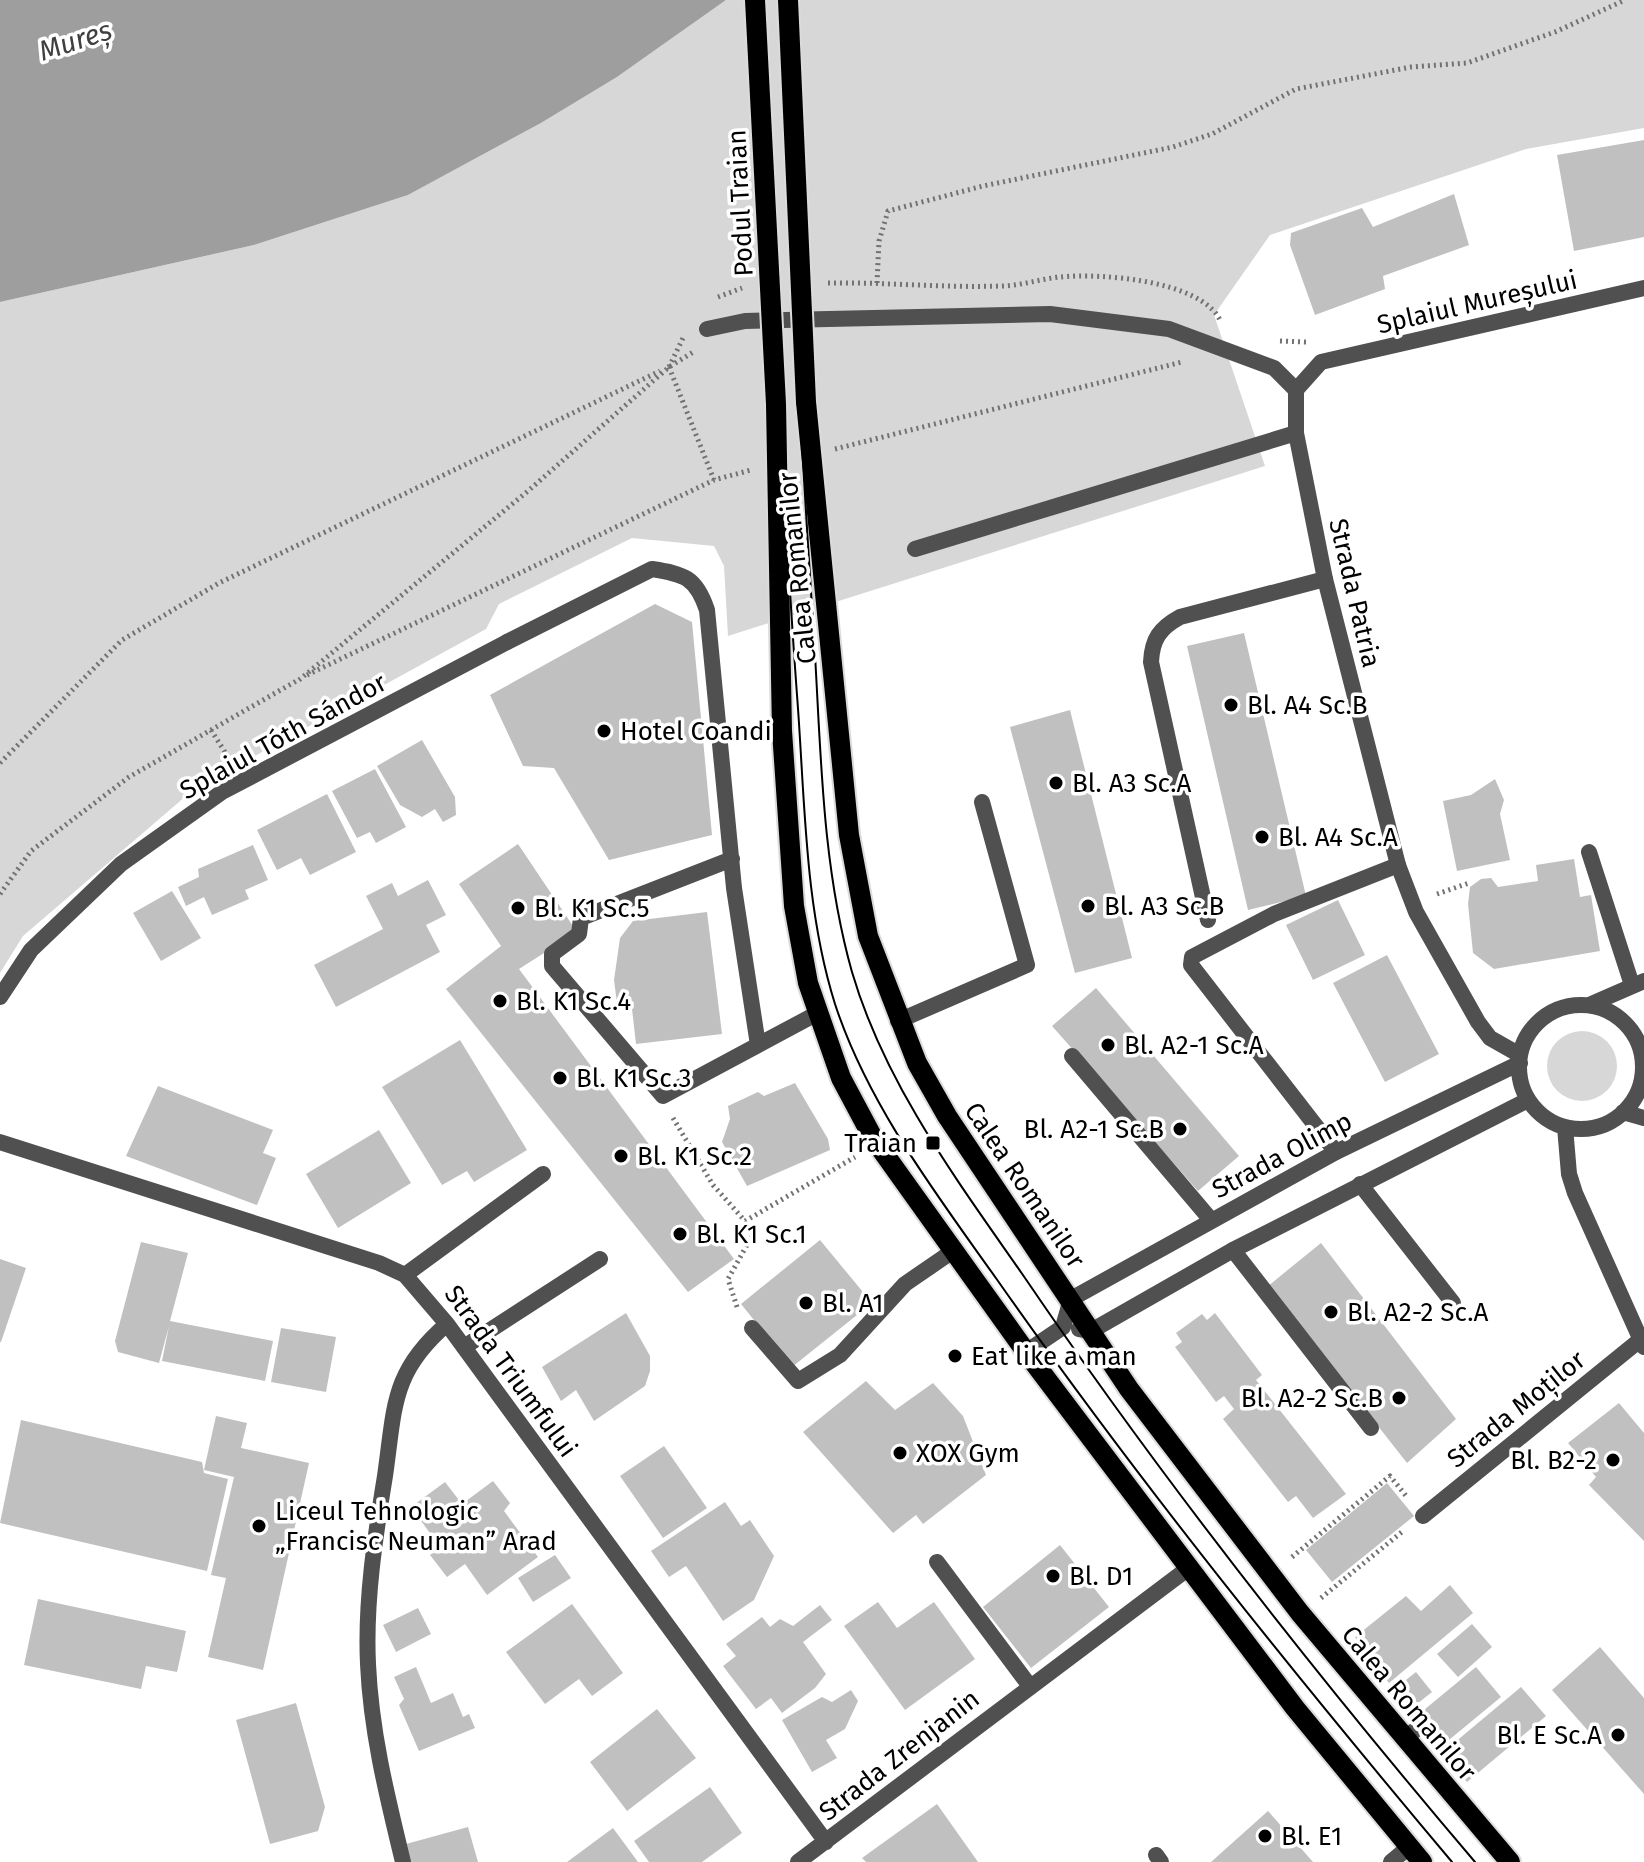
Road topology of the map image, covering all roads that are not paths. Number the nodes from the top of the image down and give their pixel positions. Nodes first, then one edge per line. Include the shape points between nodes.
1 (755, 0) edge
2 (788, 0) edge
3 (1644, 288) edge
4 (707, 329) dead end
5 (1296, 390) junction
6 (776, 404) joint
7 (1296, 433) junction
8 (915, 549) dead end
9 (1325, 579) junction
10 (982, 802) dead end
11 (1589, 852) dead end
12 (732, 859) junction
13 (1398, 865) junction
14 (1208, 920) dead end
15 (1638, 983) edge
16 (0, 997) edge
17 (1589, 1005) junction
18 (816, 1014) junction
19 (898, 1021) junction
20 (758, 1045) junction
21 (1072, 1056) dead end
22 (1520, 1059) junction
23 (1528, 1100) junction
24 (1623, 1112) junction
25 (1644, 1118) edge
26 (1565, 1127) junction
27 (0, 1142) edge
28 (1336, 1152) junction
29 (543, 1174) dead end
30 (1360, 1184) junction
31 (1211, 1220) junction
32 (1233, 1250) junction
33 (953, 1251) junction
34 (600, 1259) dead end
35 (405, 1275) junction
36 (1071, 1299) junction
37 (1453, 1303) dead end
38 (447, 1324) junction
39 (1063, 1327) junction
40 (752, 1328) road end
41 (1091, 1331) junction
42 (1642, 1343) edge
43 (464, 1347) junction
44 (1026, 1352) junction
45 (1371, 1428) dead end
46 (1423, 1516) road end
47 (937, 1562) dead end
48 (1190, 1567) junction
49 (1029, 1685) junction
50 (826, 1842) junction
51 (1415, 1854) edge
52 (403, 1862) edge
53 (798, 1862) edge
54 (1391, 1862) edge
55 (1510, 1862) edge

1 - 6 main road, Podul Traian, bridge
2 - 19 main road, Calea Romanilor, bridge via 806,402 849,835 868,936
3 - 5 street, Splaiul Mureșului via 1321,362
4 - 5 street via 745,321 1050,314 1169,329 1274,368
5 - 7 street, Strada Patria
6 - 18 main road, Calea Romanilor via 787,833 799,946
7 - 8 street
7 - 9 street, Strada Patria
9 - 13 street, Strada Patria
9 - 14 street via 1180,617 1163,626 1152,645 1151,662
10 - 19 street via 1027,965
11 - 15 street
12 - 16 street, Splaiul Tóth Sándor via 707,610 692,581 652,569 222,792 121,864 31,950
12 - 20 street, Splaiul Tóth Sándor
12 - 20 street via 581,918 579,934 552,954 552,966 663,1096
13 - 22 street, Strada Patria via 1416,912 1478,1022 1490,1038
13 - 28 street via 1274,914 1192,957 1191,965
15 - 17 street
17 - 22 street via 1545,1016 1525,1040
17 - 24 street via 1618,1017 1638,1041 1640,1086
18 - 20 street
18 - 33 main road, Calea Romanilor via 857,1110
19 - 36 main road, Calea Romanilor via 947,1116
21 - 31 street
22 - 23 street
22 - 28 street, Strada Olimp
23 - 26 street
23 - 30 street
24 - 25 street
24 - 26 street via 1596,1127
26 - 42 street via 1575,1193
27 - 35 street, Strada Triumfului
28 - 31 street, Strada Olimp
29 - 35 street
30 - 32 street
30 - 37 street
31 - 36 street, Strada Olimp
32 - 41 street
32 - 45 street
33 - 40 street via 905,1284 840,1355 798,1381
33 - 44 main road, Calea Romanilor
34 - 43 street
35 - 38 street, Strada Triumfului
36 - 39 street
36 - 41 main road, Calea Romanilor
38 - 43 street, Strada Triumfului
38 - 52 street via 411,1360 398,1386 373,1552 368,1663 378,1757
39 - 41 street
39 - 44 street
41 - 55 main road, Calea Romanilor via 1270,1575 1412,1733
42 - 46 street, Strada Moților
43 - 50 street, Strada Triumfului
44 - 48 main road, Calea Romanilor
47 - 49 street
48 - 49 street, Strada Zrenjanin
48 - 51 main road, Calea Romanilor via 1295,1708
49 - 50 street, Strada Zrenjanin
50 - 53 street, Strada Zrenjanin
51 - 54 street

